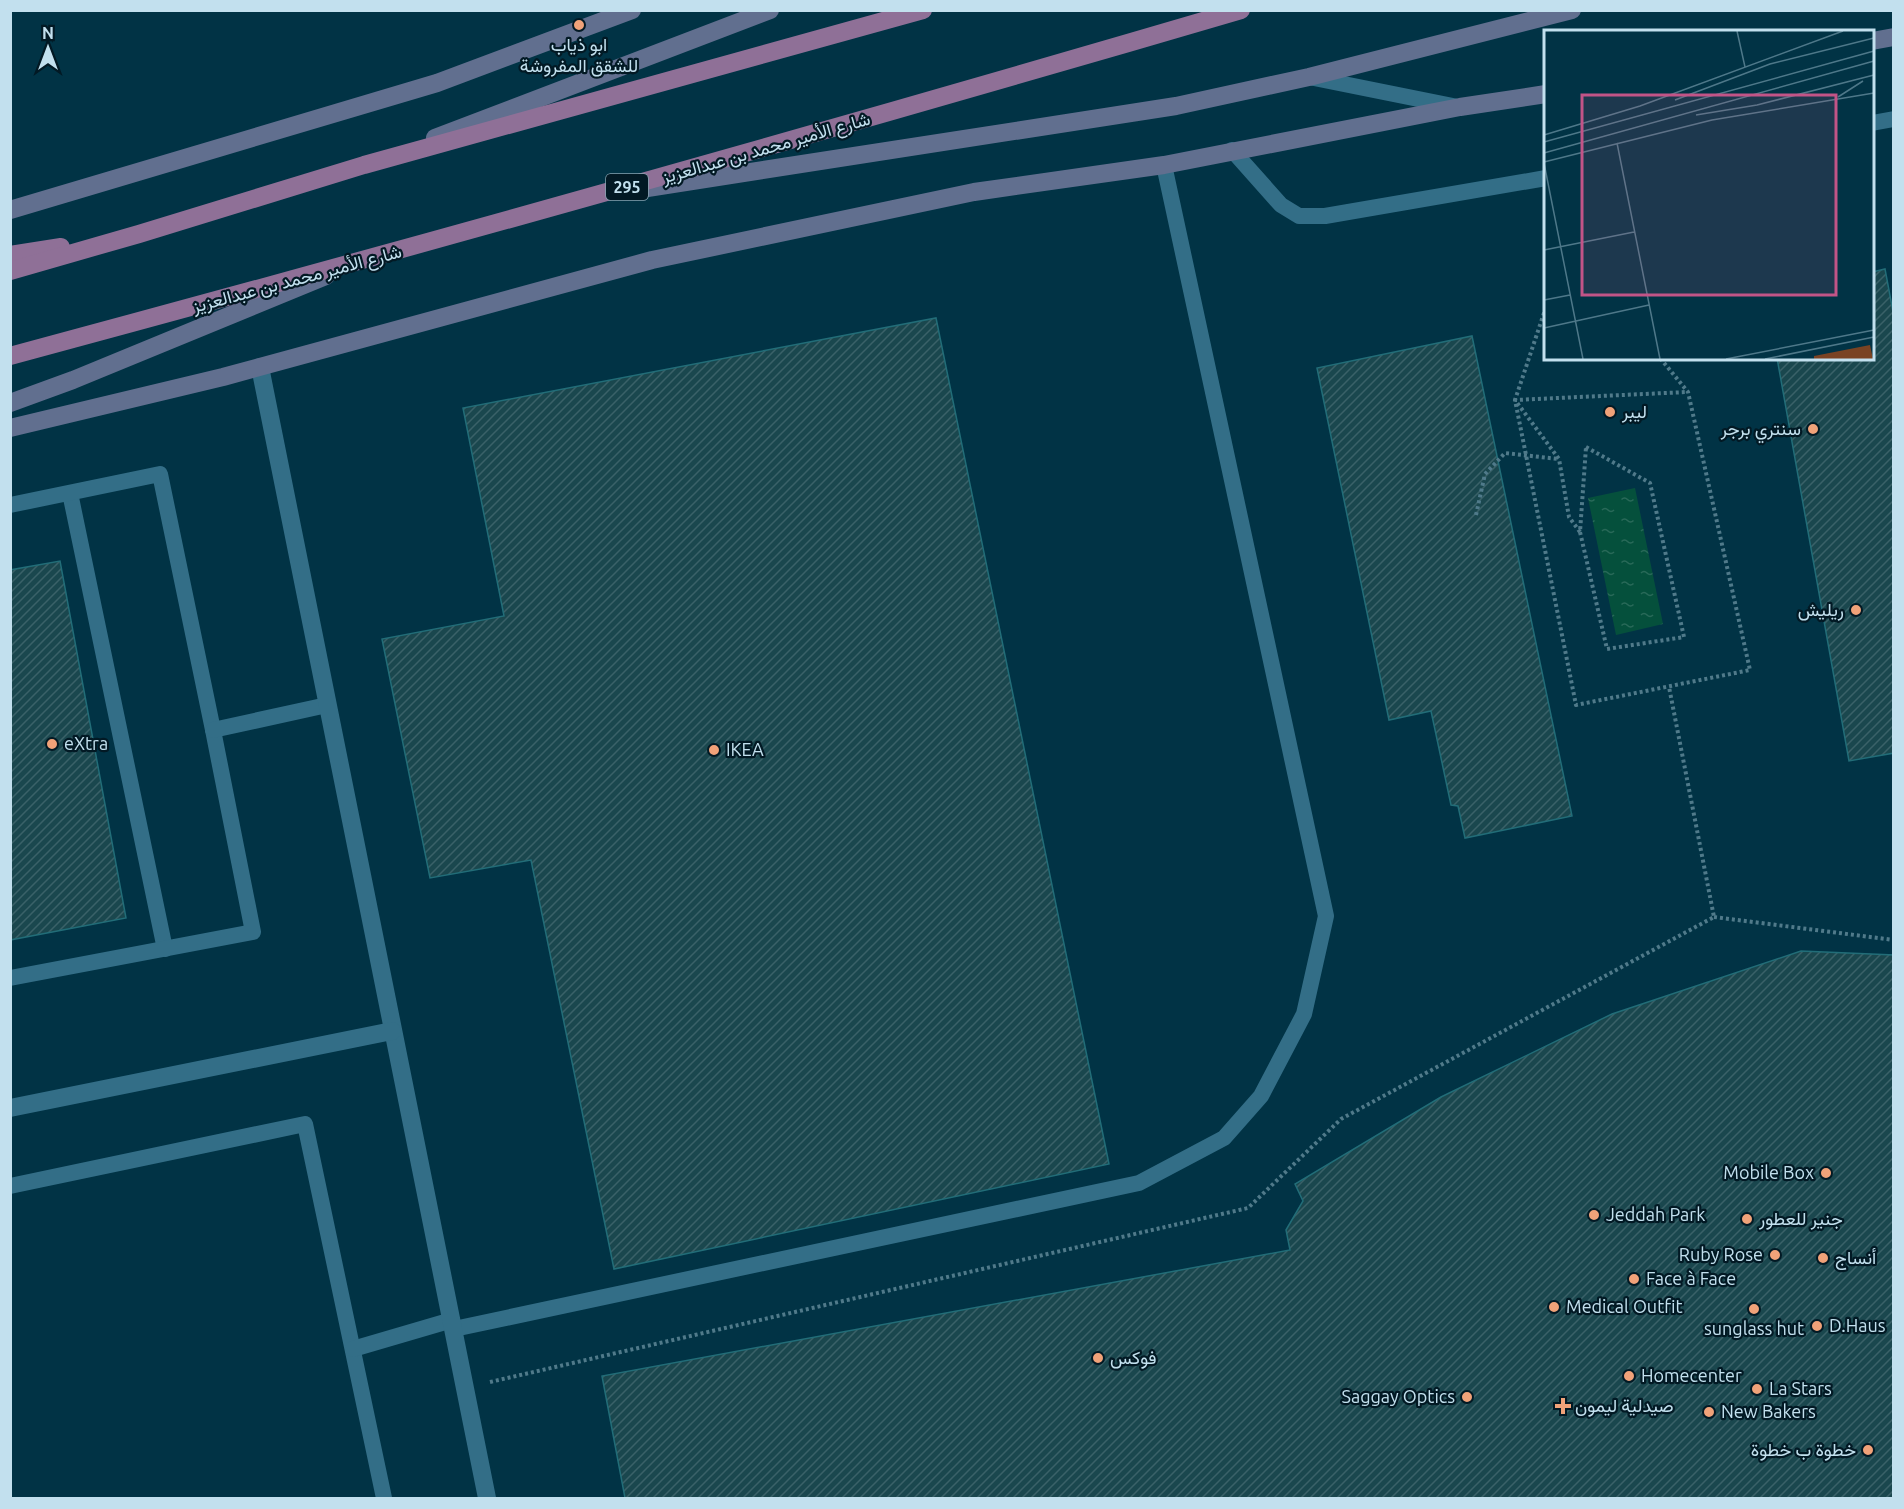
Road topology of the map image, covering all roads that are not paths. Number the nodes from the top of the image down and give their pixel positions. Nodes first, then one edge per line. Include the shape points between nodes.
1 (632, 10) edge
2 (770, 10) edge
3 (923, 10) edge
4 (1241, 10) edge
5 (1572, 10) edge
6 (1893, 38) edge
7 (1874, 41) edge
8 (1309, 77) junction
9 (1544, 94) edge
10 (1460, 108) junction
11 (1893, 119) edge
12 (1874, 123) edge
13 (1232, 150) junction
14 (364, 165) junction
15 (1164, 165) junction
16 (1544, 178) edge
17 (594, 196) junction
18 (10, 210) edge
19 (140, 234) junction
20 (10, 255) edge
21 (363, 261) junction
22 (10, 272) edge
23 (10, 356) edge
24 (260, 367) junction
25 (10, 403) edge
26 (10, 428) edge
27 (70, 493) junction
28 (10, 505) edge
29 (327, 705) junction
30 (213, 730) junction
31 (165, 948) junction
32 (10, 978) edge
33 (392, 1031) junction
34 (10, 1108) edge
35 (10, 1186) edge
36 (453, 1324) junction
37 (353, 1349) junction
38 (384, 1498) edge
39 (487, 1498) edge

1 - 18 main road via 437,83
2 - 14 main road
3 - 14 main road
4 - 17 main road, شارع الأمير محمد بن عبدالعزيز / 295
5 - 8 main road
6 - 7 main road
8 - 10 lane
8 - 17 main road via 1176,106
9 - 10 main road
10 - 13 main road
11 - 12 lane
13 - 15 main road
13 - 16 lane via 1281,205 1299,216 1325,216
14 - 19 main road
15 - 24 main road via 974,192 651,260
15 - 36 lane via 1326,916 1304,1014 1261,1096 1224,1138 1139,1184
17 - 21 main road, شارع الأمير محمد بن عبدالعزيز / 295
19 - 20 main road
19 - 22 main road
21 - 23 main road, شارع الأمير محمد بن عبدالعزيز / 295
21 - 25 main road
24 - 26 main road
24 - 29 street
27 - 28 lane
27 - 30 lane via 160,474
27 - 31 lane
29 - 30 lane
29 - 33 street
30 - 31 lane via 253,932
31 - 32 lane
33 - 34 street
33 - 36 street
35 - 37 lane via 305,1124
36 - 37 lane
36 - 39 street
37 - 38 lane

